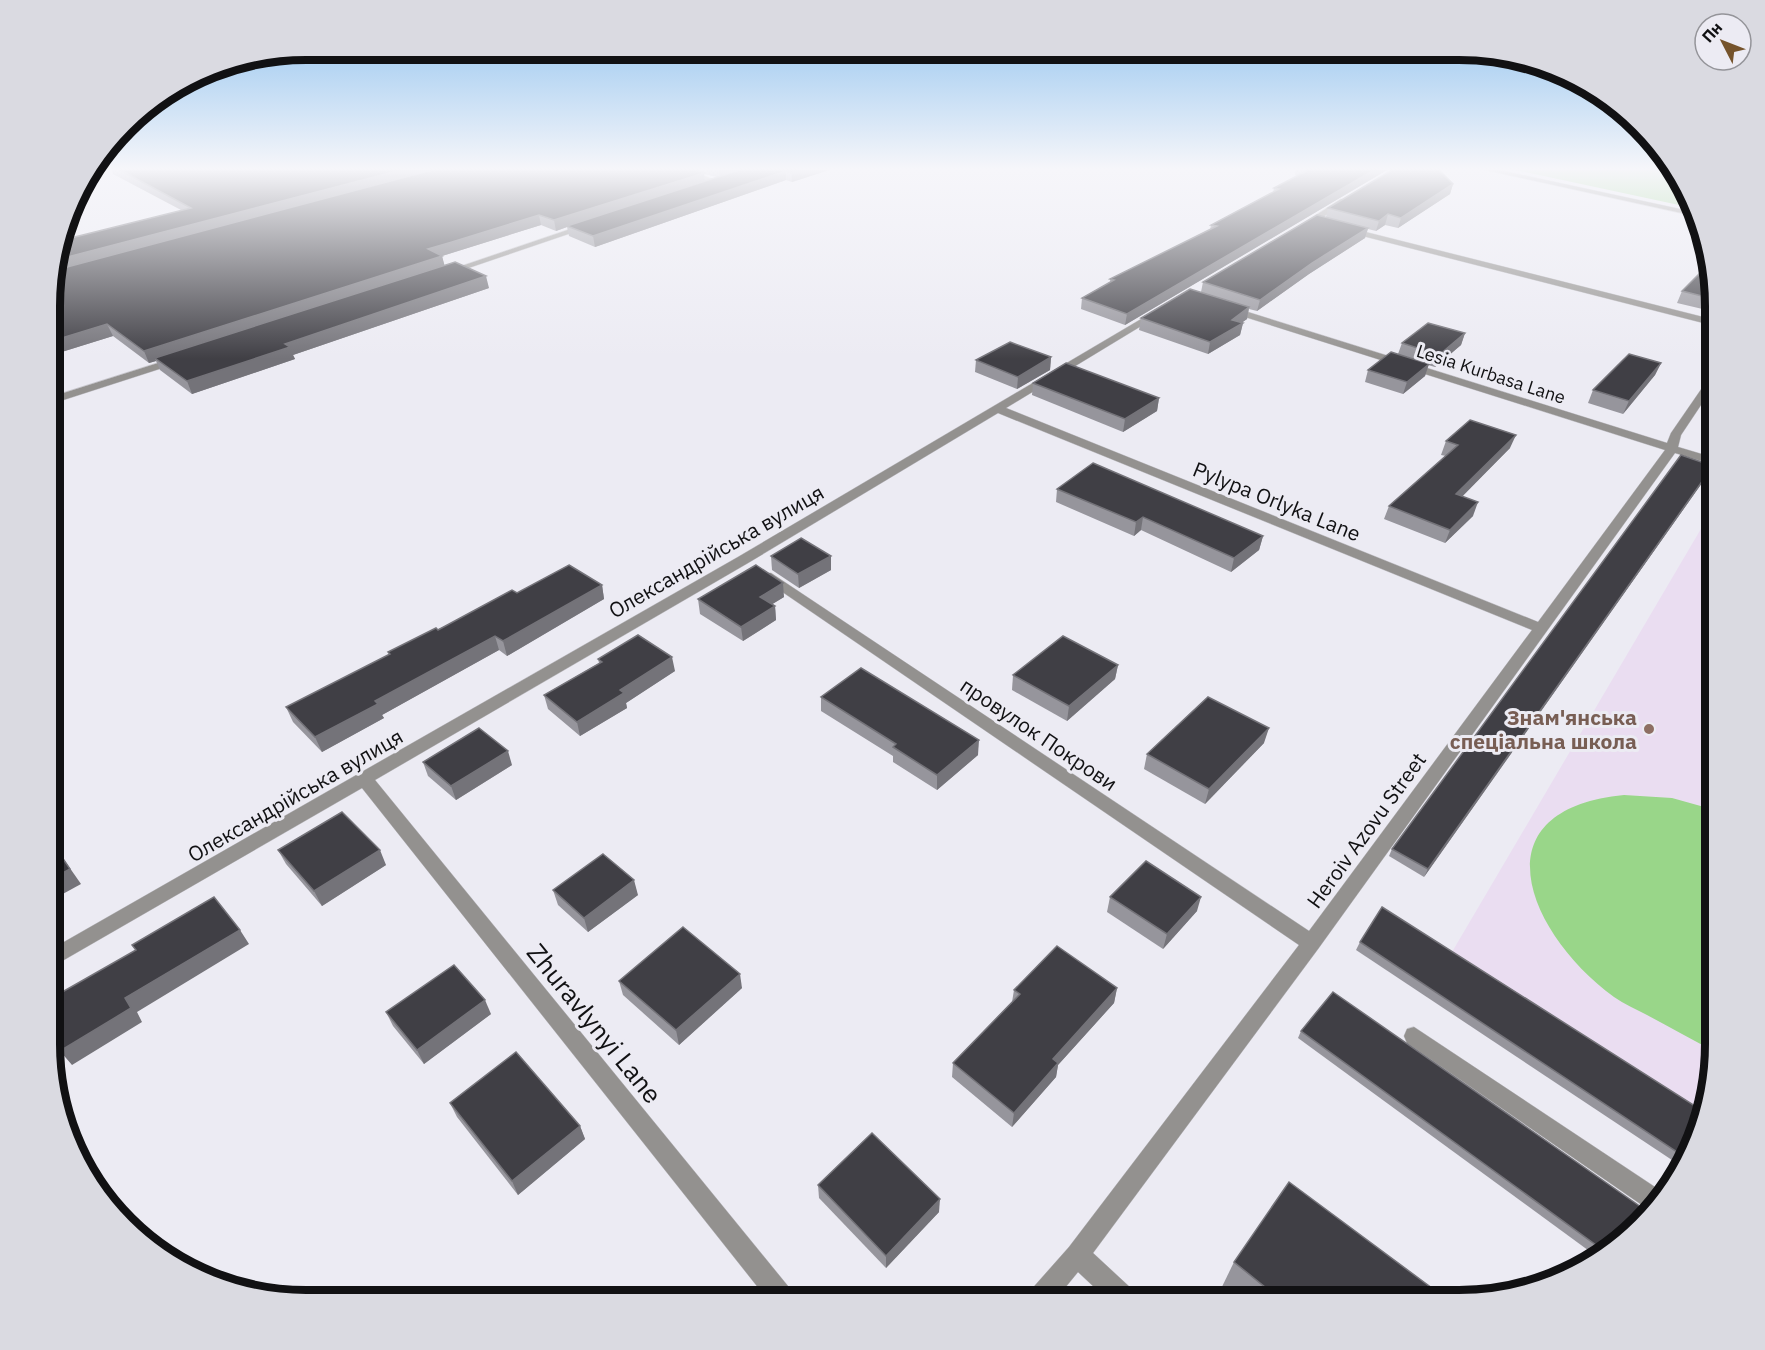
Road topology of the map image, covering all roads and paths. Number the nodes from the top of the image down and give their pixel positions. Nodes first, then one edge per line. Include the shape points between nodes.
1 (567, 233) edge
2 (1363, 233) edge
3 (436, 275) edge
4 (1221, 306) edge
5 (1168, 307) edge
6 (1705, 320) edge
7 (187, 357) edge
8 (1705, 392) edge
9 (60, 398) edge
10 (999, 409) junction
11 (1672, 449) junction
12 (1705, 459) edge
13 (743, 560) junction
14 (1541, 628) junction
15 (365, 779) junction
16 (1311, 943) junction
17 (60, 954) edge
18 (1414, 1036) dead end
19 (1651, 1198) edge
20 (1077, 1255) junction
21 (775, 1290) edge
22 (1047, 1290) edge
23 (1114, 1290) edge

1 - 3 street
2 - 6 street
4 - 11 street, Lesia Kurbasa Lane
5 - 10 street, Олександрійська вулиця
7 - 9 street
8 - 11 street, Heroiv Azovu Street via 1675,435
10 - 13 street, Олександрійська вулиця
10 - 14 street, Pylypa Orlyka Lane
11 - 12 street, Lesia Kurbasa Lane
11 - 14 street, Heroiv Azovu Street
13 - 15 street, Олександрійська вулиця
13 - 16 street, провулок Покрови
14 - 16 street, Heroiv Azovu Street
15 - 17 street, Олександрійська вулиця
15 - 21 street, Zhuravlynyi Lane
16 - 20 street, Heroiv Azovu Street
18 - 19 street
20 - 22 street, Heroiv Azovu Street
20 - 23 street

